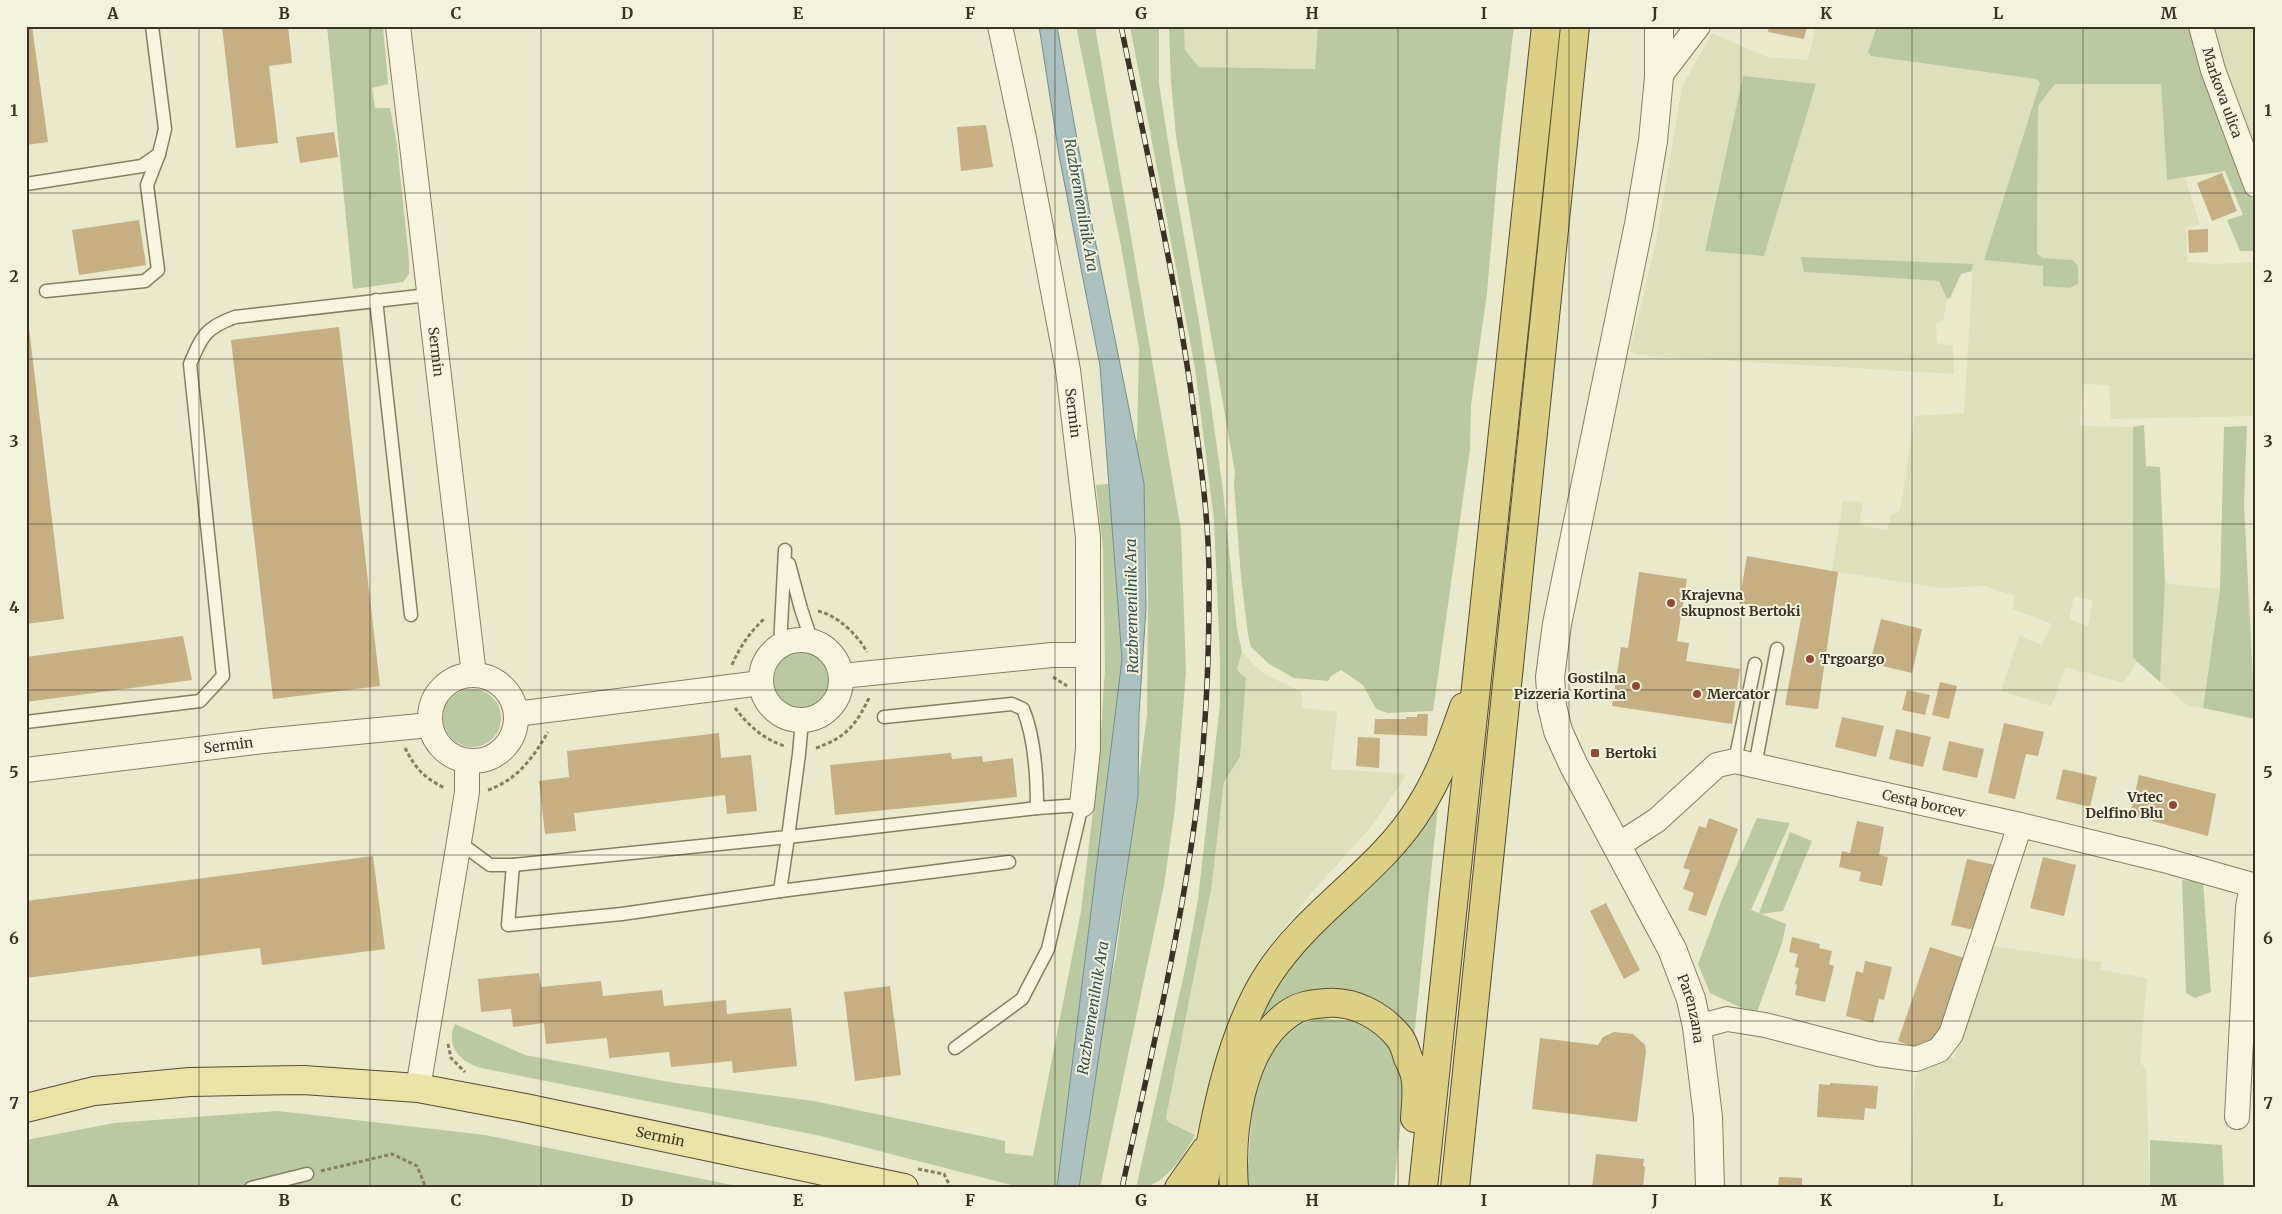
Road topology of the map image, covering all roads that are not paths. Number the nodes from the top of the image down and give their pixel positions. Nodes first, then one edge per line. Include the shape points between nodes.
1 (152, 26) edge
2 (398, 26) edge
3 (1000, 26) edge
4 (1546, 26) edge
5 (1575, 26) edge
6 (1659, 26) edge
7 (1698, 26) edge
8 (2201, 26) edge
9 (1659, 77) junction
10 (159, 154) junction
11 (26, 184) edge
12 (2256, 185) edge
13 (46, 291) dead end
14 (428, 294) junction
15 (376, 300) junction
16 (411, 615) dead end
17 (812, 642) junction
18 (780, 646) junction
19 (1777, 649) dead end
20 (1087, 655) junction
21 (1755, 664) dead end
22 (1479, 668) junction
23 (474, 675) junction
24 (841, 676) junction
25 (761, 683) junction
26 (516, 714) junction
27 (884, 717) dead end
28 (802, 720) junction
29 (26, 722) edge
30 (430, 725) junction
31 (468, 761) junction
32 (1745, 763) junction
33 (26, 770) edge
34 (1082, 805) junction
35 (1037, 808) junction
36 (2020, 825) junction
37 (788, 838) junction
38 (459, 842) junction
39 (1617, 846) junction
40 (1009, 862) dead end
41 (512, 865) junction
42 (2254, 885) edge
43 (780, 891) junction
44 (1697, 1027) junction
45 (955, 1048) dead end
46 (418, 1088) junction
47 (26, 1108) edge
48 (2237, 1117) dead end
49 (1210, 1143) junction
50 (307, 1174) road end
51 (909, 1178) edge
52 (1455, 1186) edge
53 (251, 1188) edge
54 (1179, 1188) edge
55 (1203, 1188) edge
56 (1234, 1188) edge
57 (1411, 1188) edge
58 (1423, 1188) edge
59 (1710, 1188) edge

1 - 10 lane via 165,129
2 - 14 street, Sermin
3 - 20 street, Sermin via 1026,143 1072,397 1088,538
4 - 22 highway
5 - 52 highway
6 - 9 street, Parenzana
7 - 9 street
8 - 12 street, Markova ulica via 2213,70
9 - 39 street, Parenzana via 1653,141 1639,224 1557,624 1550,677 1558,731
10 - 11 lane via 142,166
10 - 13 lane via 148,185 158,270 145,281
14 - 15 lane
14 - 23 street, Sermin
15 - 16 lane
15 - 29 lane via 235,317 216,324 201,338 190,364 223,676 200,701
17 - 18 street via 796,641
17 - 18 lane via 785,550
17 - 24 street via 832,654
18 - 25 street via 766,661
19 - 32 lane
20 - 24 street via 1052,655
20 - 34 street, Sermin via 1088,749
21 - 32 lane
22 - 49 highway via 1448,753 1420,808 1397,837 1300,934 1269,972 1249,1012 1229,1067
22 - 58 highway
23 - 26 street via 497,683 506,691
23 - 30 street via 462,676 441,690 432,706
24 - 28 street via 837,698 831,707 822,714
25 - 26 street
25 - 28 street via 766,700 773,709 791,719
26 - 31 street via 511,739 503,749 492,757
27 - 35 lane via 1012,704 1023,709 1032,747
28 - 37 lane
30 - 31 street via 446,753
30 - 33 street, Sermin via 263,741
31 - 38 street
32 - 36 street, Cesta borcev
32 - 39 street via 1717,765 1657,820
34 - 35 lane
34 - 45 lane via 1048,949 1022,999
35 - 37 lane
36 - 42 street, Cesta borcev
36 - 44 street via 1951,1034 1939,1050 1916,1059 1878,1054 1765,1025 1727,1019
37 - 41 lane
37 - 43 lane
38 - 41 lane via 490,865
38 - 46 street
39 - 44 street, Parenzana via 1672,949 1691,1000
40 - 43 lane
41 - 43 lane via 508,925 622,914
42 - 48 street via 2248,908
44 - 59 street, Parenzana via 1708,1117
46 - 47 main road, Sermin via 303,1080 190,1082 94,1091
46 - 51 main road, Sermin
49 - 54 highway
49 - 55 highway
50 - 53 lane
56 - 57 highway via 1234,1130 1245,1078 1256,1051 1273,1026 1289,1013 1306,1004 1341,1002 1375,1014 1400,1038 1415,1075

